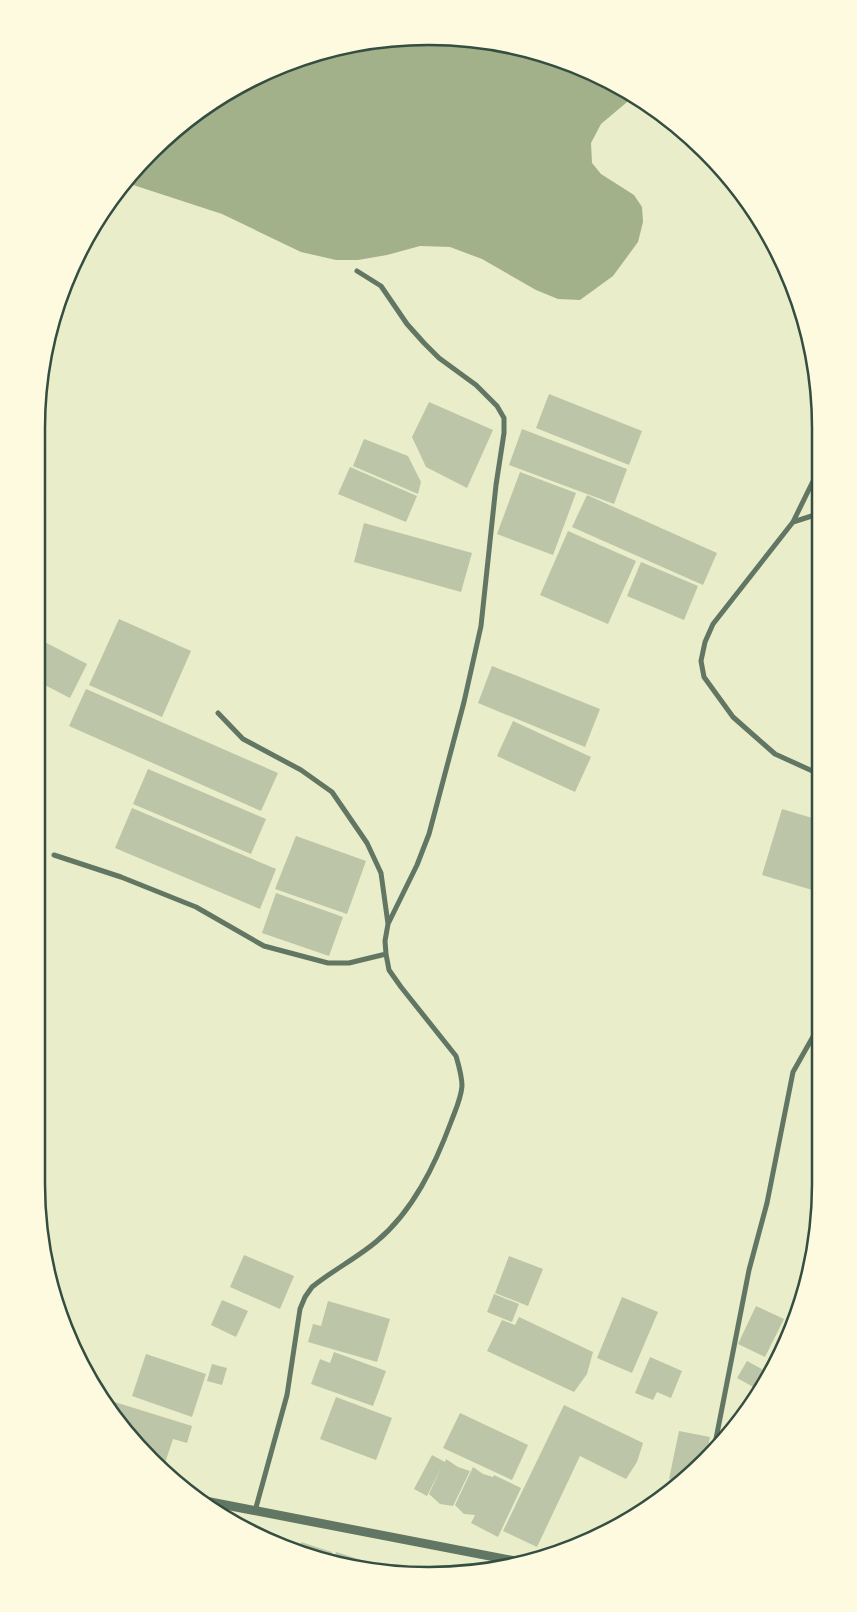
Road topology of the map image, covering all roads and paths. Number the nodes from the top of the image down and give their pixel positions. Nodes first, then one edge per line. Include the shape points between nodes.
1 (357, 271) dead end
2 (812, 483) edge
3 (812, 516) edge
4 (792, 522) junction
5 (218, 713) dead end
6 (812, 771) edge
7 (54, 855) dead end
8 (388, 924) junction
9 (386, 954) junction
10 (812, 1039) edge
11 (717, 1436) edge
12 (217, 1503) edge
13 (255, 1511) junction
14 (506, 1559) edge

1 - 8 street via 381,286 424,343 476,385 504,418 481,626 464,702 429,834
2 - 4 street
3 - 4 street
4 - 6 street via 713,624 701,661 704,677 733,717 775,754
5 - 8 street via 244,739 301,770 332,792 367,842 381,873
7 - 9 street via 196,907 264,946 328,963 349,963
8 - 9 street
9 - 13 street via 389,970 456,1056 462,1086 459,1101 441,1149 398,1221 377,1241 312,1287 305,1297 300,1309 287,1395
10 - 11 street via 794,1072 749,1270
12 - 13 street
13 - 14 street

